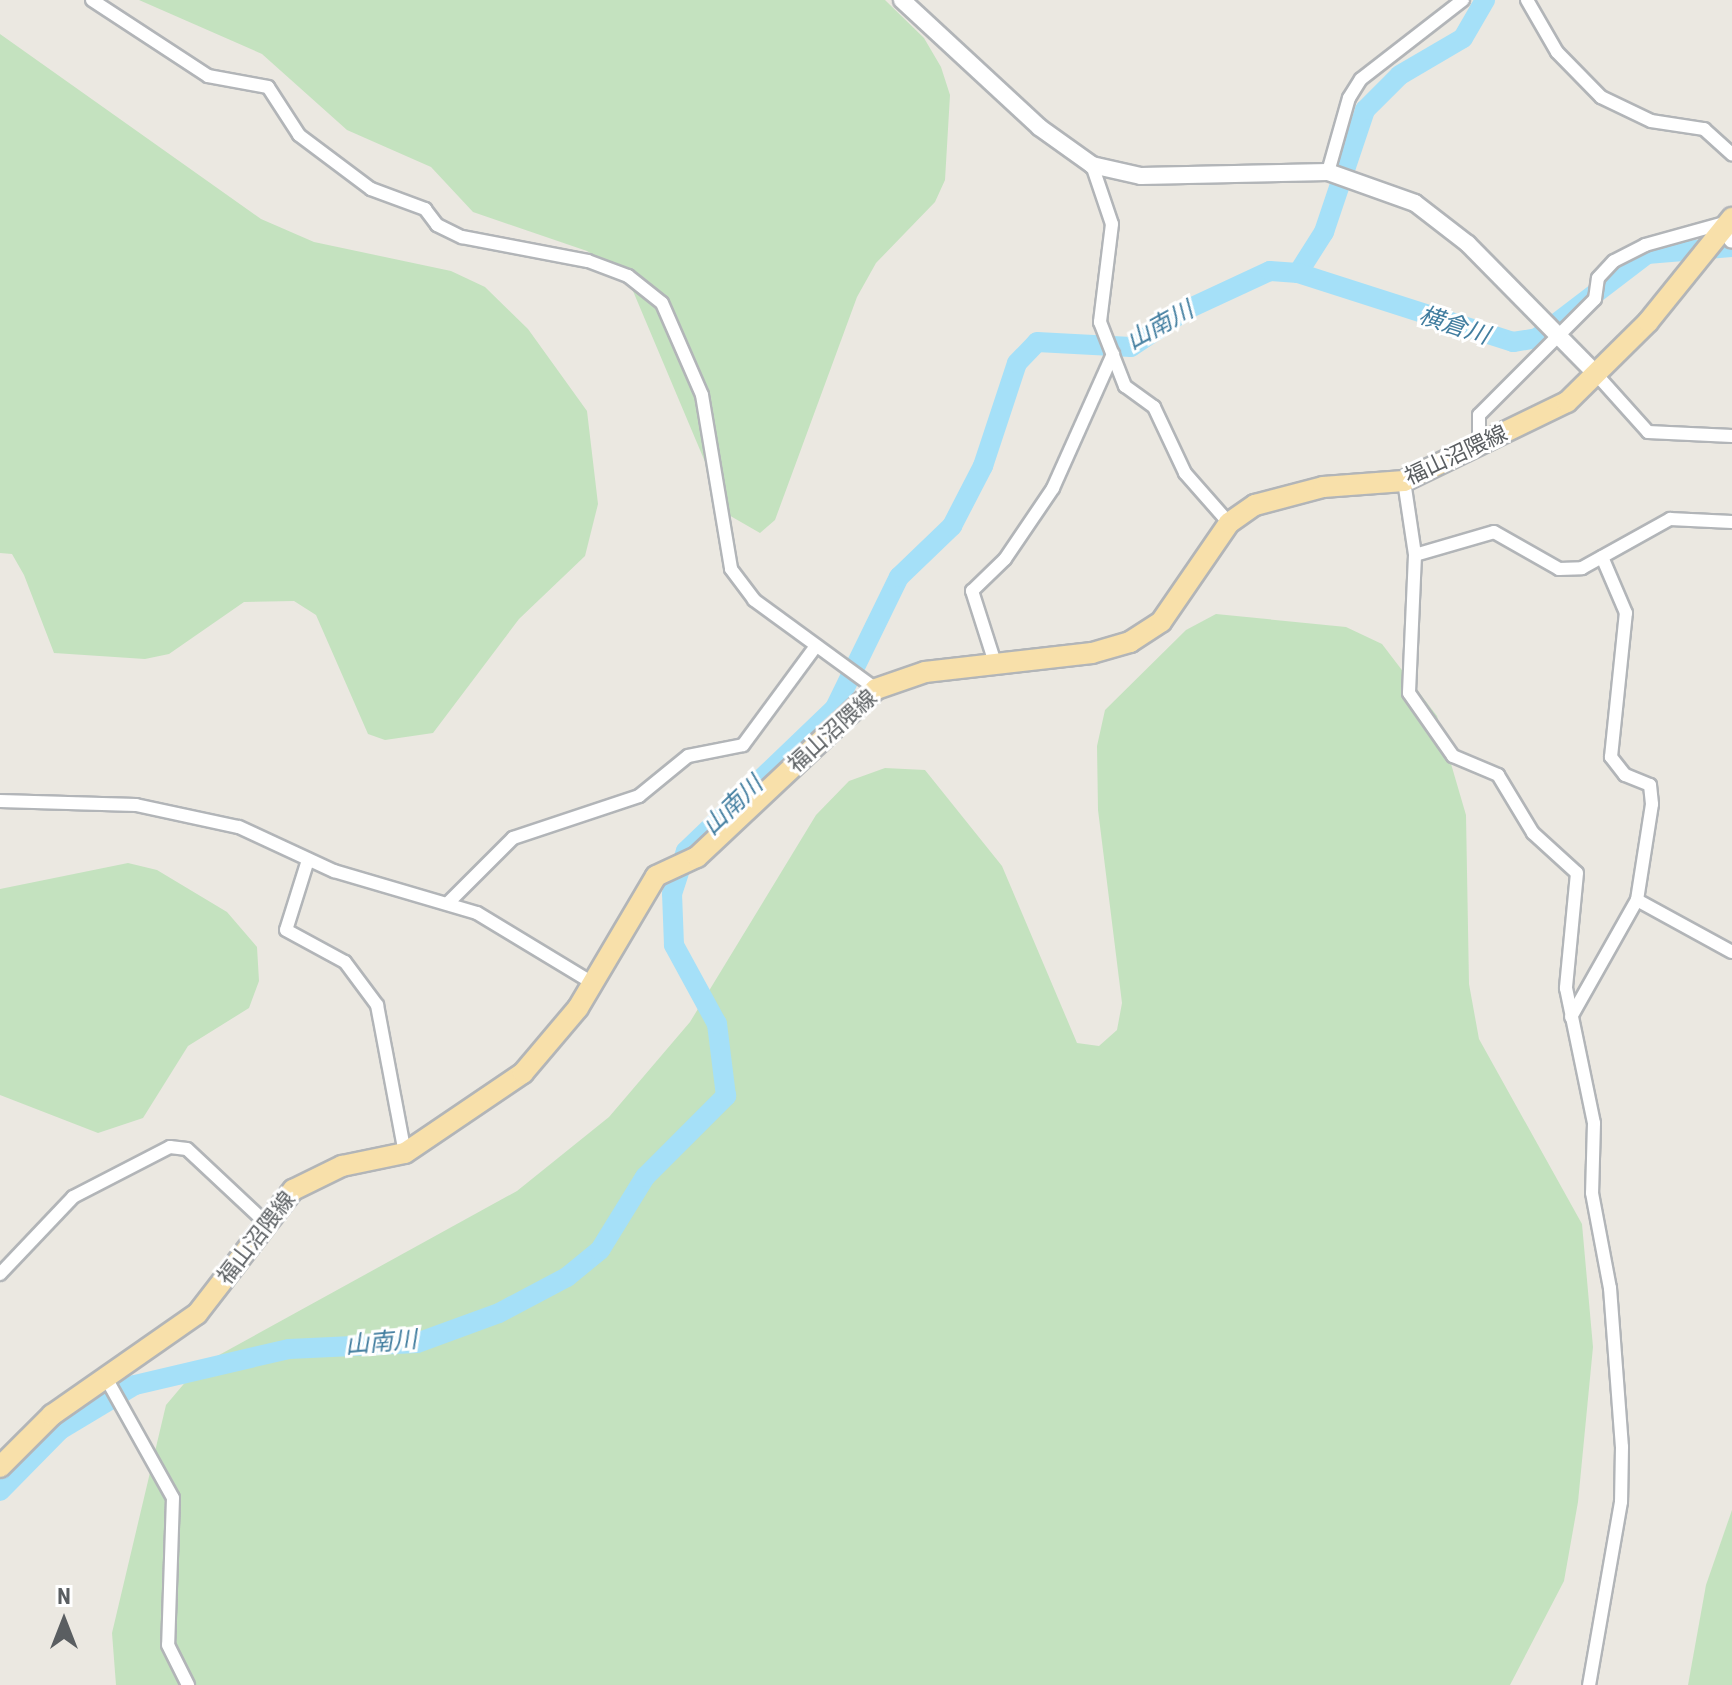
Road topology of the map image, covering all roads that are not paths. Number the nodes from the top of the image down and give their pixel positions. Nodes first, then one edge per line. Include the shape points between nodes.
1 (92, 0) edge
2 (902, 0) edge
3 (1463, 0) edge
4 (1527, 0) edge
5 (1732, 154) edge
6 (1092, 165) junction
7 (1328, 172) junction
8 (1727, 229) edge
9 (1559, 334) junction
10 (1113, 354) junction
11 (1596, 374) junction
12 (1732, 436) edge
13 (1479, 446) junction
14 (1404, 481) junction
15 (1732, 522) edge
16 (1229, 523) junction
17 (1415, 555) junction
18 (1602, 557) junction
19 (816, 646) junction
20 (996, 666) junction
21 (876, 689) junction
22 (0, 801) edge
23 (308, 860) junction
24 (1637, 900) junction
25 (449, 902) junction
26 (1732, 952) edge
27 (591, 982) junction
28 (1569, 1023) junction
29 (405, 1153) junction
30 (265, 1222) junction
31 (0, 1274) edge
32 (108, 1381) junction
33 (2, 1461) edge
34 (188, 1685) edge
35 (1589, 1685) edge

1 - 19 street via 208,76 268,87 299,135 371,189 425,209 437,225 462,237 588,261 628,276 662,303 702,395 731,569 754,600
2 - 6 street via 1039,127
3 - 7 street via 1361,79 1349,98
4 - 5 street via 1557,52 1601,97 1651,121 1704,129
6 - 7 street via 1141,176
6 - 10 street via 1112,224 1100,322
7 - 9 street via 1346,174 1415,203
8 - 9 street via 1645,245 1598,278 1595,299
8 - 11 main road, 福山沼隈線
9 - 11 street
9 - 13 street via 1479,415
10 - 16 street via 1125,386 1154,407 1185,473
10 - 20 street via 1053,488 1005,559 972,591
11 - 12 street via 1648,432
11 - 13 main road, 福山沼隈線 via 1567,402
13 - 14 main road, 福山沼隈線
14 - 16 main road, 福山沼隈線 via 1287,493
14 - 17 street
15 - 18 street via 1685,515
16 - 20 main road, 福山沼隈線 via 1161,622 1130,642
17 - 18 street via 1494,532 1559,569
17 - 28 street via 1409,693 1453,756 1498,775 1533,833 1577,873
18 - 24 street via 1626,613 1611,757 1652,791
19 - 21 street
19 - 25 street via 743,745 688,756 639,796 513,838
20 - 21 main road, 福山沼隈線 via 925,672
21 - 27 main road, 福山沼隈線 via 636,898
22 - 23 street via 58,799 186,812
23 - 25 street
23 - 29 street via 286,930 345,962 377,1005
24 - 26 street
24 - 28 street via 1625,930 1584,984
25 - 27 street
27 - 29 main road, 福山沼隈線 via 523,1073
28 - 35 street via 1594,1123 1592,1193 1610,1288 1622,1447 1621,1502
29 - 30 main road, 福山沼隈線 via 314,1175
30 - 31 street via 187,1149 170,1147 73,1197
30 - 32 main road, 福山沼隈線 via 197,1314
32 - 33 main road, 福山沼隈線 via 52,1415
32 - 34 street via 173,1498 168,1645

